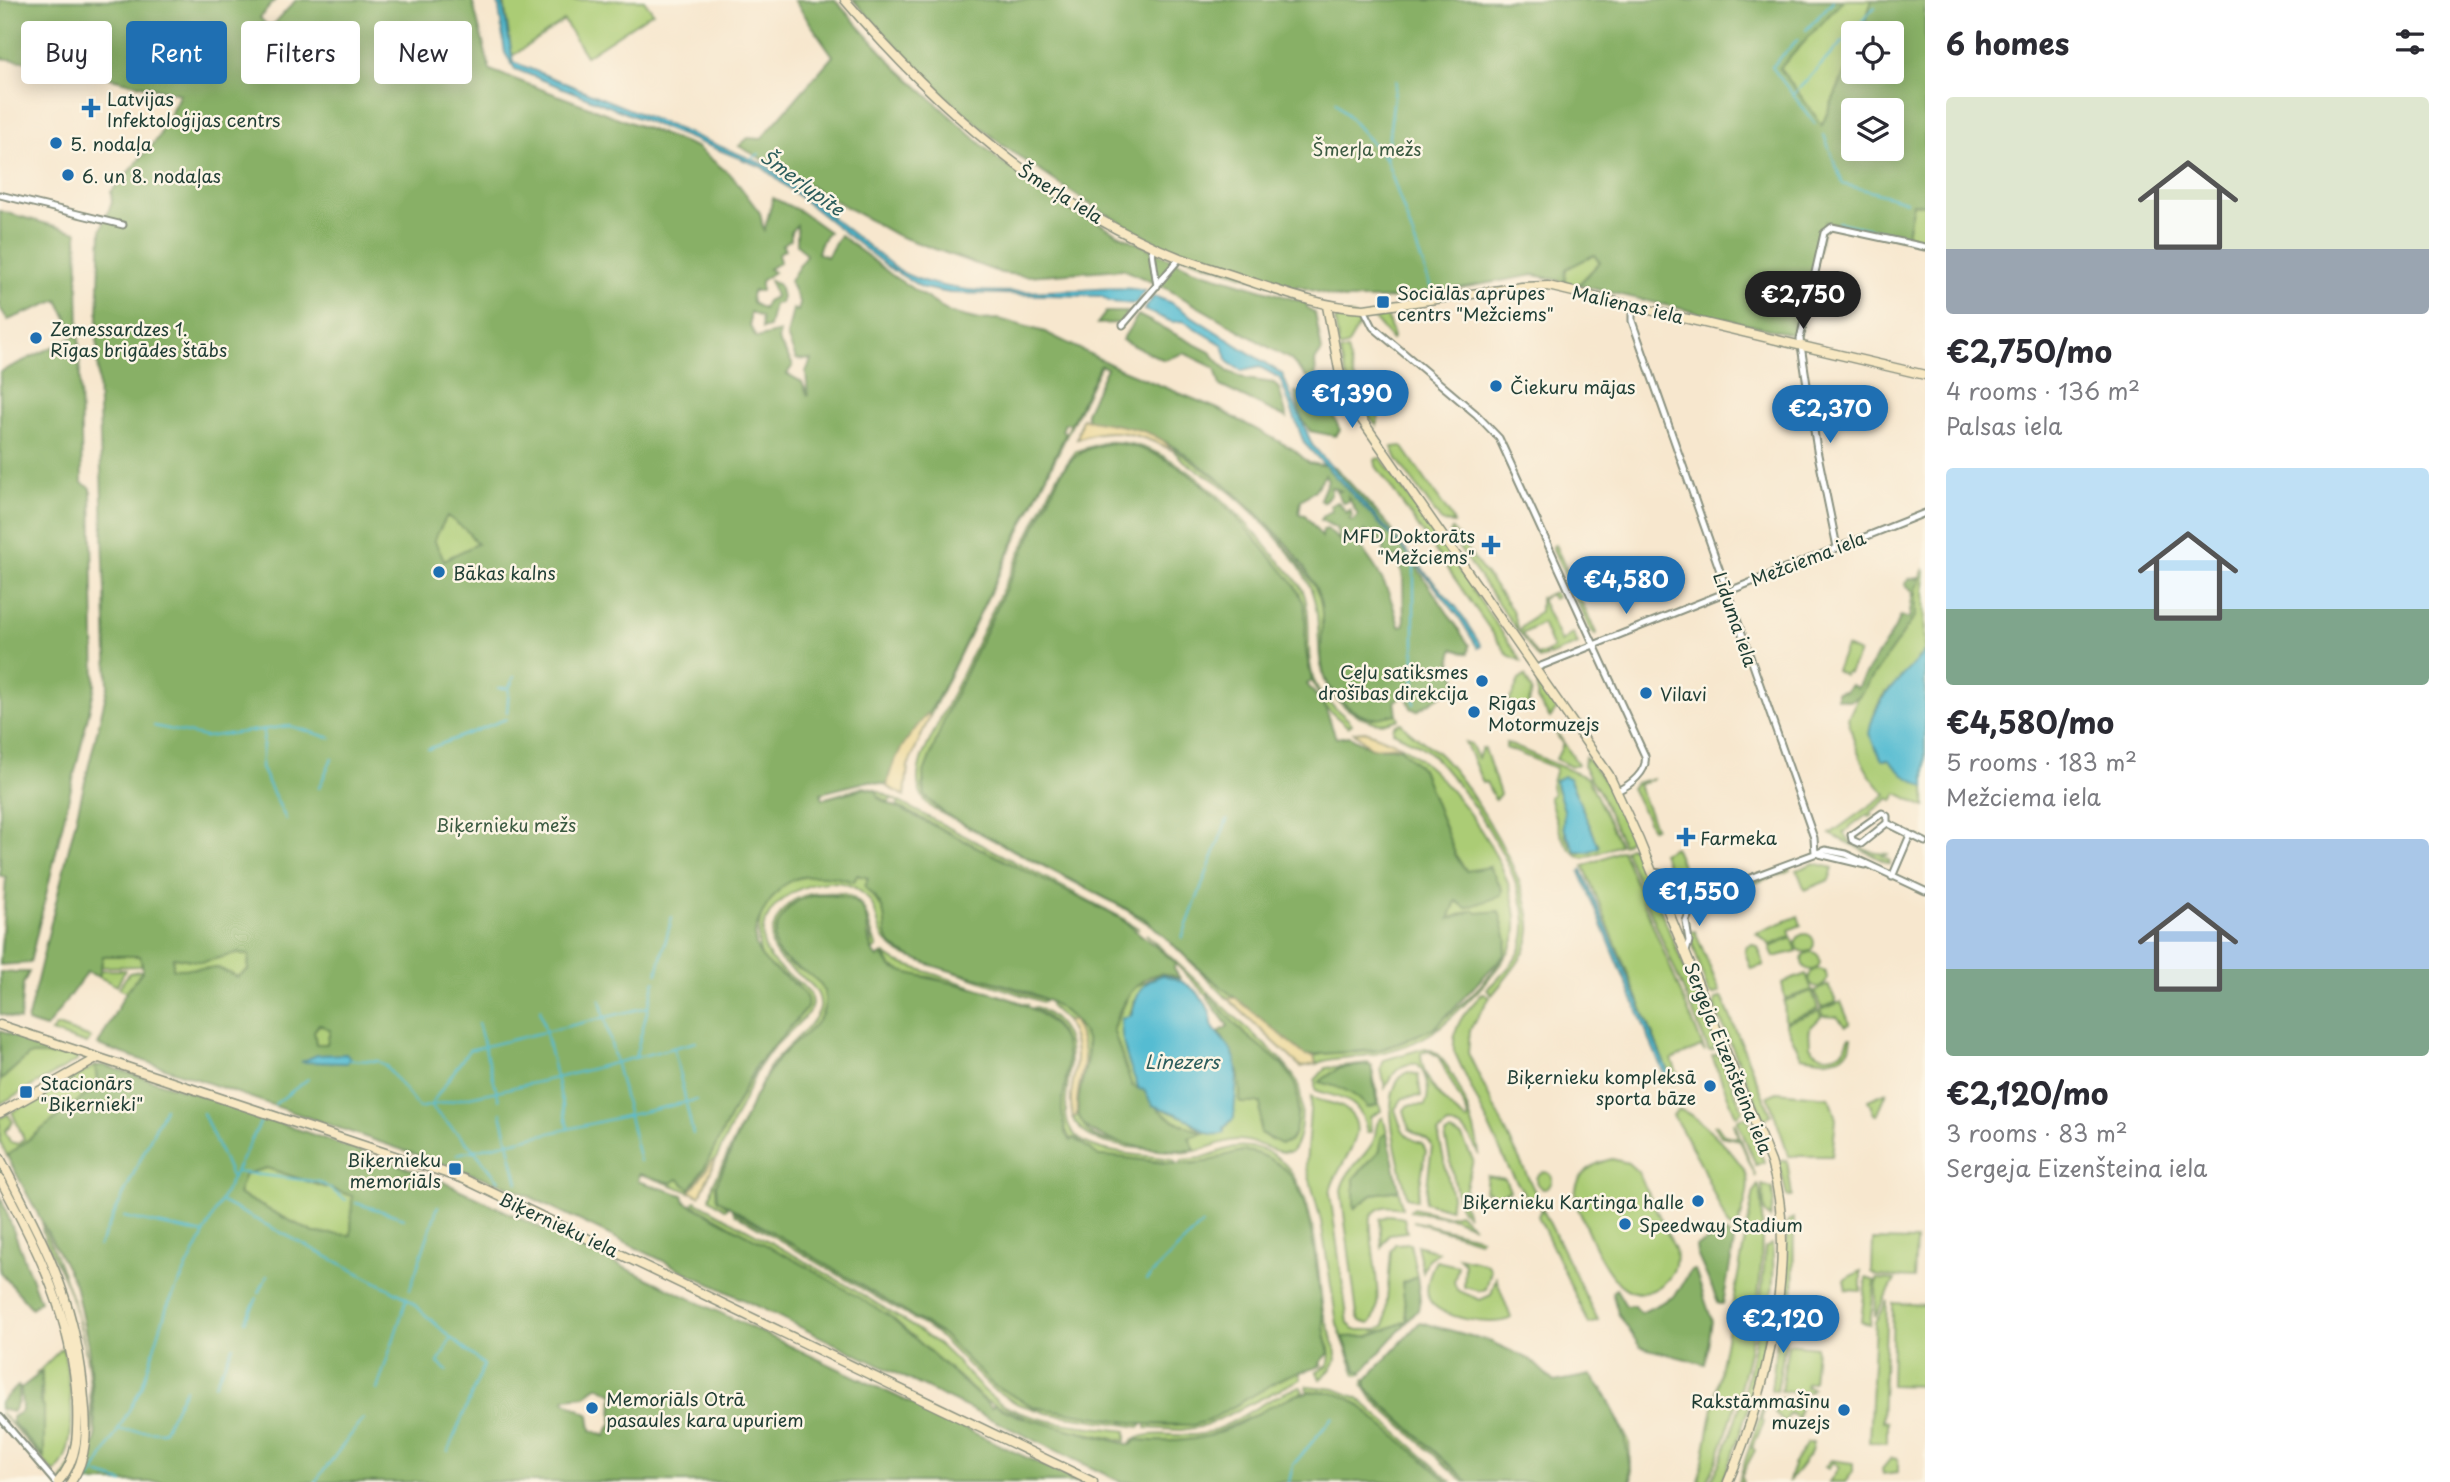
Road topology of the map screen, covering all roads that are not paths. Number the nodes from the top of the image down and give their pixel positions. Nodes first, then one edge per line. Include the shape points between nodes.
1 (845, 0) edge
2 (0, 195) edge
3 (123, 225) dead end
4 (1151, 245) junction
5 (1925, 247) edge
6 (1180, 258) junction
7 (1157, 286) junction
8 (1632, 305) junction
9 (1327, 306) junction
10 (1364, 309) junction
11 (1123, 325) dead end
12 (1801, 345) junction
13 (1925, 375) edge
14 (1925, 513) edge
15 (1837, 547) junction
16 (1726, 590) junction
17 (1594, 643) junction
18 (1536, 668) junction
19 (1617, 791) junction
20 (1887, 822) junction
21 (1910, 835) junction
22 (1925, 842) edge
23 (1815, 853) junction
24 (1652, 872) junction
25 (1892, 877) junction
26 (1925, 891) edge
27 (1696, 897) junction
28 (1667, 909) junction
29 (1686, 952) junction
30 (0, 1025) edge
31 (98, 1058) junction
32 (0, 1113) edge
33 (0, 1158) edge
34 (0, 1180) edge
35 (0, 1417) edge
36 (57, 1482) edge
37 (71, 1482) edge
38 (1093, 1482) edge
39 (1728, 1482) edge

1 - 4 street, Šmerļa iela via 928,87 1007,159
2 - 3 street
4 - 6 street, Šmerļa iela
4 - 7 street
5 - 12 street via 1827,228
6 - 7 street
6 - 9 street, Šmerļa iela
7 - 11 street
8 - 10 street, Malienas iela via 1531,286
8 - 12 street, Malienas iela
8 - 16 street, Līduma iela via 1632,321
9 - 10 street, Malienas iela
9 - 18 street, Sergeja Eizenšteina iela via 1339,377 1350,402
10 - 17 street via 1373,327 1495,432
12 - 13 street, Malienas iela
12 - 15 street
14 - 15 street, Mežciema iela
15 - 16 street, Mežciema iela
16 - 17 street, Mežciema iela
16 - 23 street, Līduma iela via 1814,838
17 - 18 street, Mežciema iela
17 - 19 street via 1646,762 1630,783
18 - 19 street, Sergeja Eizenšteina iela
19 - 24 street, Sergeja Eizenšteina iela
20 - 20 street via 1887,816 1878,814 1851,835 1852,840 1861,844
20 - 21 street
21 - 22 street
21 - 25 street
23 - 25 street
23 - 27 street
24 - 27 street via 1661,873 1680,892
24 - 28 street, Sergeja Eizenšteina iela
25 - 26 street
27 - 28 street
27 - 29 street via 1686,921
28 - 29 street, Sergeja Eizenšteina iela
29 - 39 street, Sergeja Eizenšteina iela via 1768,1153 1780,1199 1779,1271 1766,1368
30 - 31 street, Biķernieku iela
31 - 32 street
31 - 38 street, Biķernieku iela via 464,1179
33 - 37 street via 58,1273 81,1356 86,1421 82,1456
34 - 36 street via 53,1284 72,1353 76,1449
35 - 36 street

